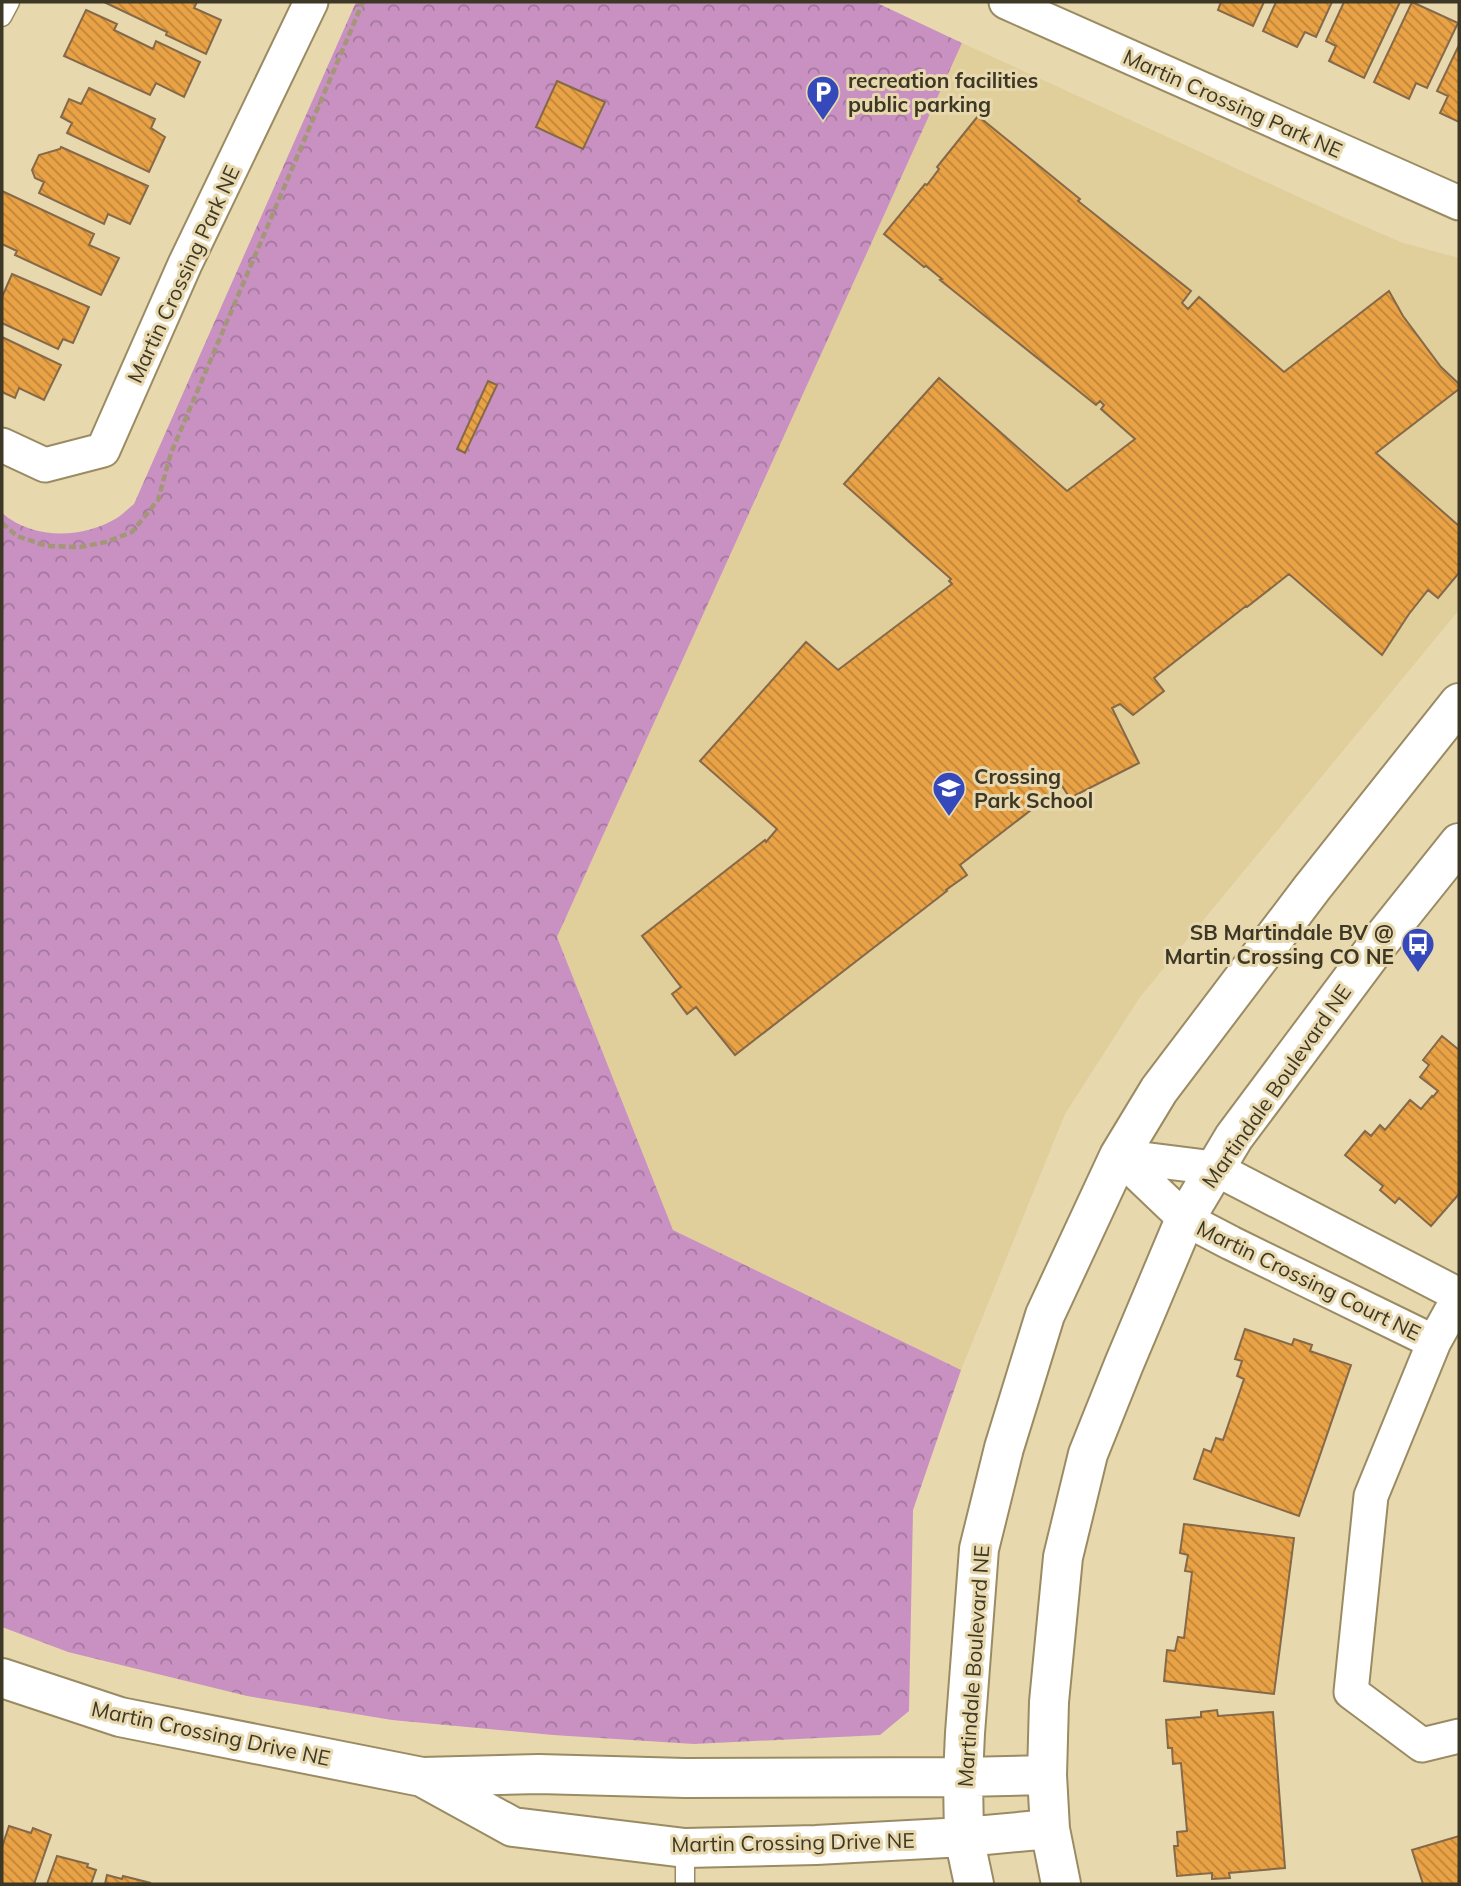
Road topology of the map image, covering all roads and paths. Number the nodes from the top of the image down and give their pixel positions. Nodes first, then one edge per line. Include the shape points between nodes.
1 (10, 2) edge
2 (311, 2) edge
3 (363, 2) edge
4 (1006, 2) edge
5 (2, 17) edge
6 (1459, 204) edge
7 (2, 445) edge
8 (2, 523) edge
9 (1459, 703) edge
10 (1459, 843) edge
11 (1119, 1156) junction
12 (1214, 1168) junction
13 (1185, 1219) junction
14 (1459, 1296) edge
15 (1434, 1342) junction
16 (2, 1678) edge
17 (1459, 1736) edge
18 (1047, 1774) junction
19 (422, 1777) junction
20 (963, 1777) junction
21 (1050, 1829) junction
22 (964, 1837) junction
23 (685, 1866) edge
24 (974, 1884) edge
25 (1061, 1884) edge

1 - 5 lane
2 - 7 street, Martin Crossing Park NE via 185,264 103,450 45,465
3 - 8 path via 171,453 158,500 132,532 80,547 47,545 17,536
4 - 6 street, Martin Crossing Park NE
9 - 11 street, Martindale Boulevard NE via 1158,1090
10 - 12 street, Martindale Boulevard NE via 1371,953
11 - 12 street, Martin Crossing Court NE
11 - 13 street, Martin Crossing Court NE
11 - 20 street, Martindale Boulevard NE via 1045,1315 1004,1448 979,1549
12 - 13 street, Martindale Boulevard NE
12 - 14 street, Martin Crossing Court NE
13 - 15 street, Martin Crossing Court NE
13 - 18 street, Martindale Boulevard NE via 1087,1454 1063,1557
14 - 15 street, Martin Crossing Court NE
15 - 17 street, Martin Crossing Court NE via 1371,1496 1351,1692 1422,1745
16 - 19 street, Martin Crossing Drive NE via 120,1717
18 - 20 street, Martin Crossing Drive NE
18 - 21 street, Martindale Boulevard NE
19 - 20 street, Martin Crossing Drive NE
19 - 23 street, Martin Crossing Drive NE via 513,1827
20 - 22 street, Martindale Boulevard NE
21 - 22 street, Martin Crossing Drive NE
21 - 25 street, Martindale Boulevard NE
22 - 23 street, Martin Crossing Drive NE via 816,1845
22 - 24 street, Martindale Boulevard NE

